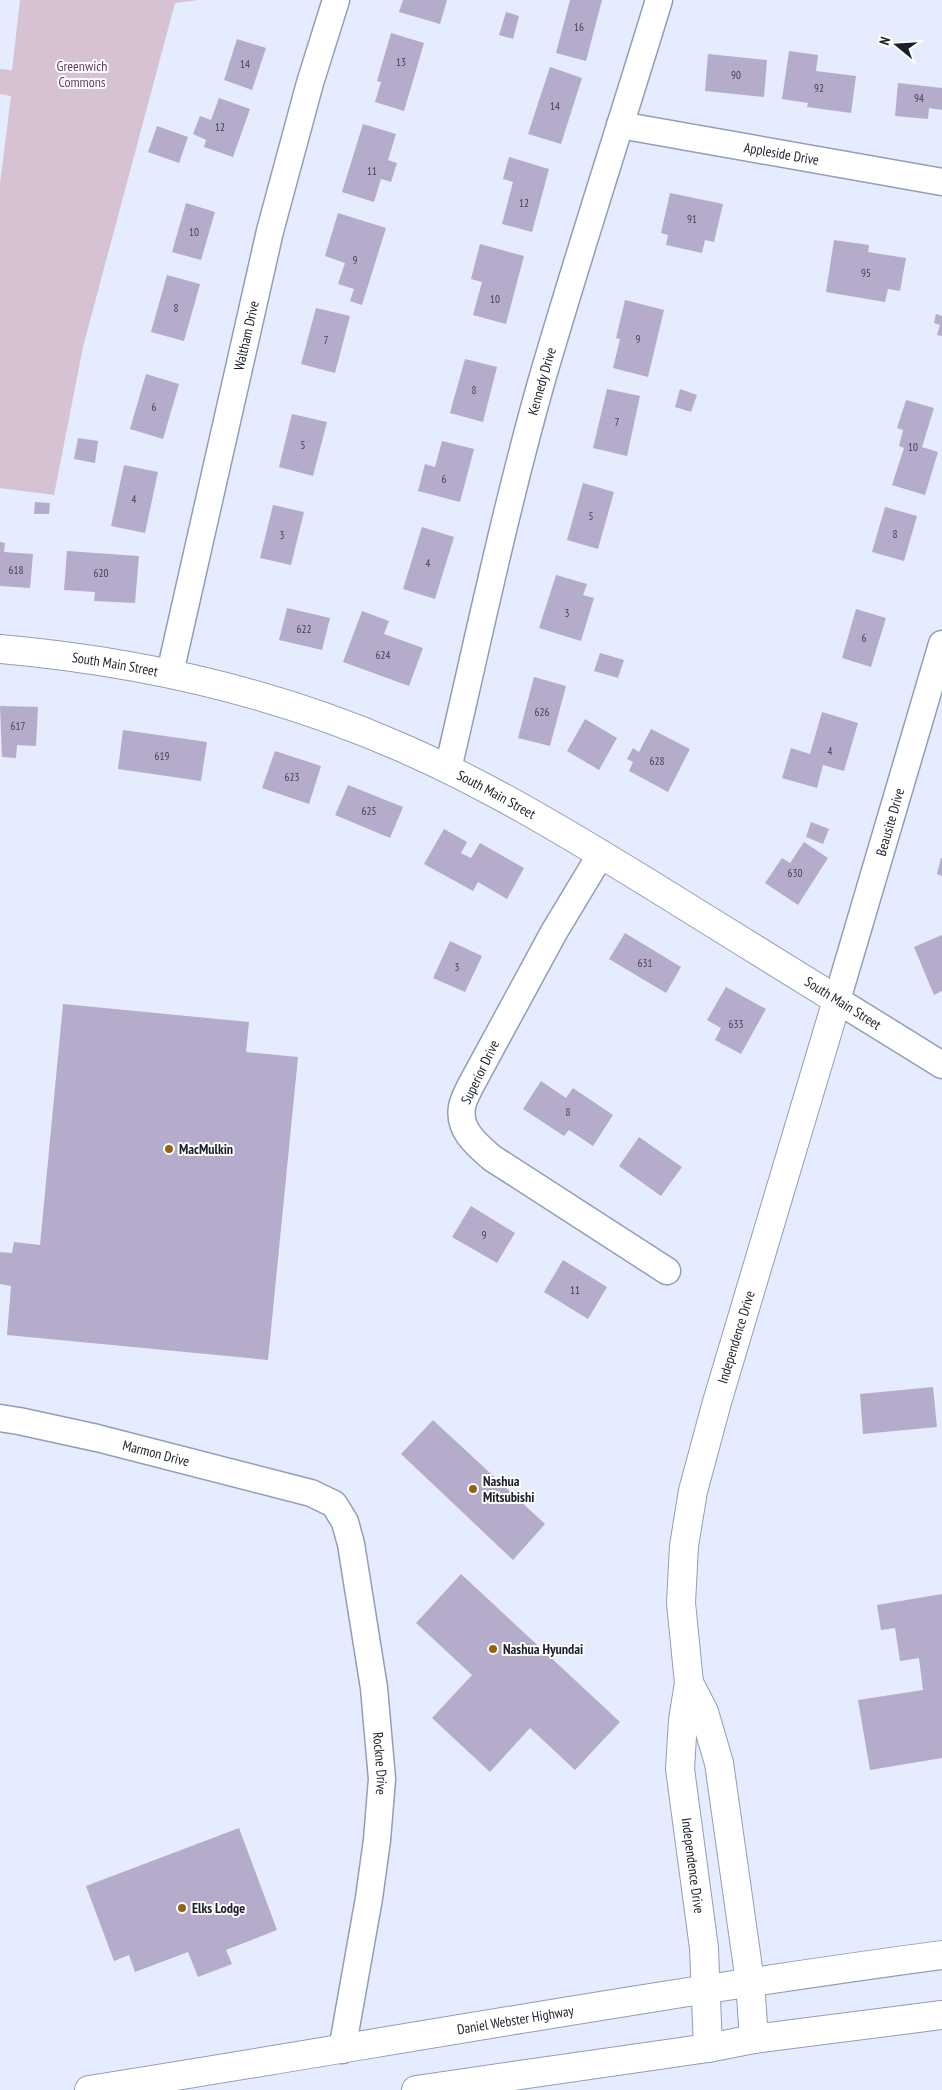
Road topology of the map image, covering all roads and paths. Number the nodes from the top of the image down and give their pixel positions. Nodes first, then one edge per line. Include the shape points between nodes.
1 (336, 0) edge
2 (659, 0) edge
3 (620, 126) junction
4 (942, 182) edge
5 (942, 644) edge
6 (0, 649) edge
7 (170, 673) junction
8 (448, 769) junction
9 (601, 854) junction
10 (838, 1000) junction
11 (942, 1065) edge
12 (667, 1271) dead end
13 (0, 1418) edge
14 (311, 1493) joint
15 (689, 1683) junction
16 (942, 1955) edge
17 (750, 1982) junction
18 (705, 1990) junction
19 (942, 2015) edge
20 (754, 2039) junction
21 (708, 2048) junction
22 (342, 2050) junction
23 (89, 2090) edge
24 (416, 2090) edge

1 - 7 street, Waltham Drive via 270,231
2 - 3 street, Kennedy Drive
3 - 4 street, Appleside Drive
3 - 8 street, Kennedy Drive via 541,385 495,562
5 - 10 street, Beausite Drive
6 - 7 street, South Main Street via 57,654
7 - 8 street, South Main Street via 257,695 397,745
8 - 9 street, South Main Street
9 - 10 street, South Main Street
9 - 12 street, Superior Drive via 554,932 471,1085 462,1106 463,1126 472,1140 492,1158
10 - 11 street, South Main Street
10 - 15 street, Independence Drive via 693,1491 684,1546 681,1603
13 - 14 street, Marmon Drive via 97,1438
14 - 22 street, Rockne Drive via 334,1504 345,1522 351,1544 374,1688 382,1780 369,1898
15 - 17 street, Independence Drive via 704,1712 719,1763
15 - 18 street, Independence Drive via 680,1769 704,1948
16 - 17 street, Daniel Webster Highway
17 - 18 street, Daniel Webster Highway
17 - 20 street, Independence Drive
18 - 21 street, Independence Drive
18 - 22 street, Daniel Webster Highway
19 - 20 street
20 - 21 street
21 - 24 street
22 - 23 street, Daniel Webster Highway

